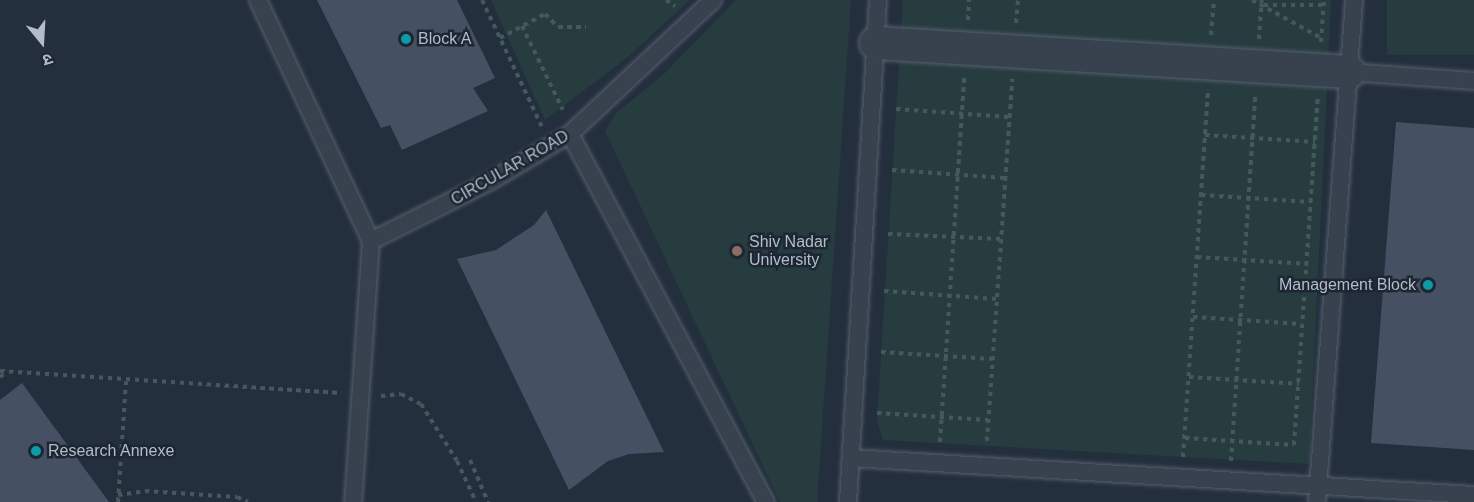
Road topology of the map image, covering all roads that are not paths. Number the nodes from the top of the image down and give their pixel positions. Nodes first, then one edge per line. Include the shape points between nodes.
1 (258, 0) edge
2 (713, 0) edge
3 (878, 0) edge
4 (1354, 0) edge
5 (876, 43) junction
6 (1340, 65) junction
7 (1474, 81) edge
8 (570, 135) junction
9 (371, 241) junction
10 (851, 458) junction
11 (1318, 494) edge
12 (1474, 495) edge
13 (353, 502) edge
14 (766, 502) edge
15 (848, 502) edge

1 - 9 lane
2 - 8 lane, CIRCULAR ROAD
3 - 5 lane
4 - 6 lane
5 - 6 street via 1209,64
5 - 10 lane
6 - 7 lane
6 - 11 lane
8 - 9 lane, CIRCULAR ROAD via 460,197
8 - 14 lane
9 - 13 lane
10 - 11 lane via 1230,480
10 - 15 lane
11 - 12 lane

